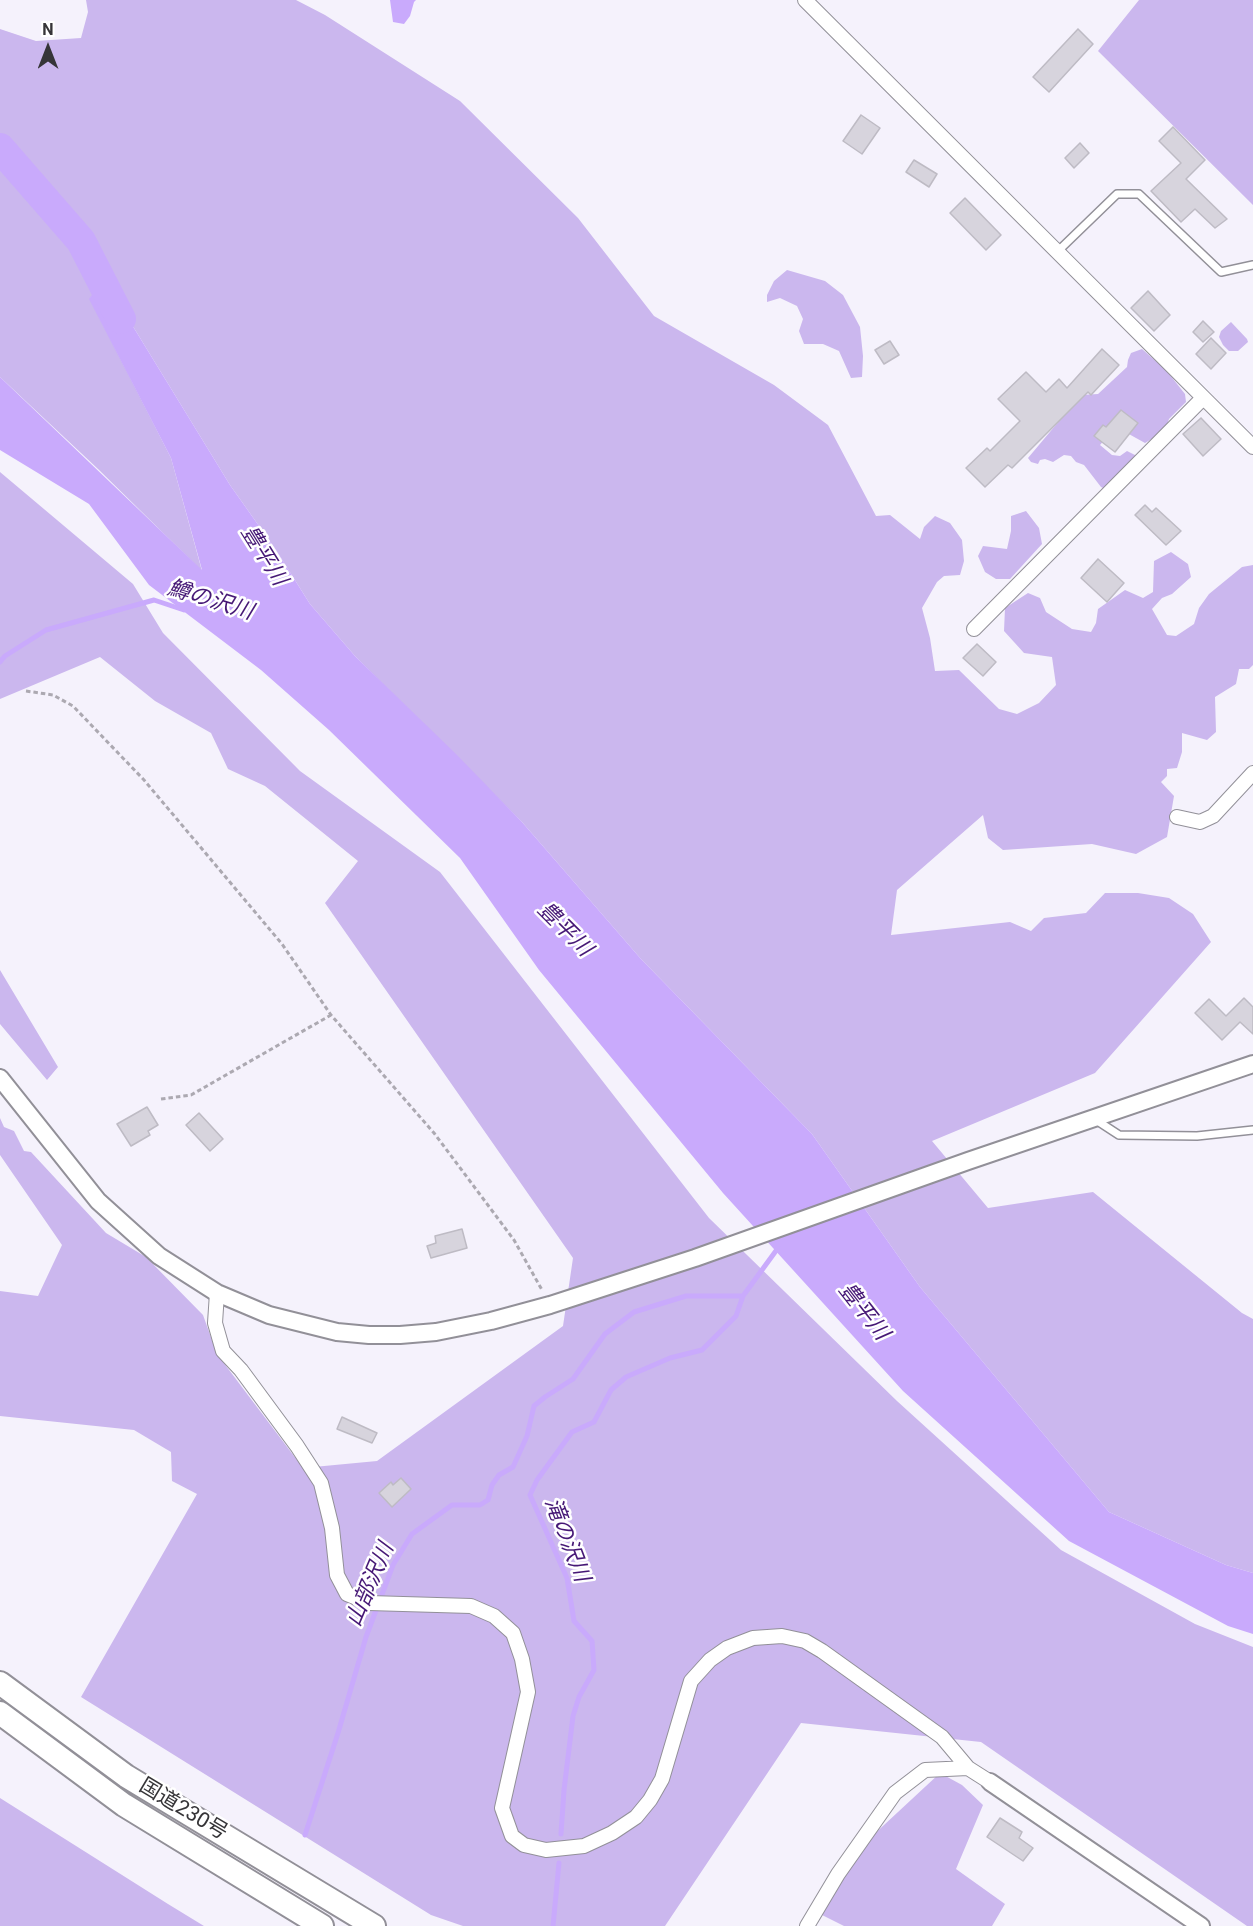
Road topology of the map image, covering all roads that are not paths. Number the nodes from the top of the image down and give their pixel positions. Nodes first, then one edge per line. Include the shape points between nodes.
1 (814, 3) edge
2 (1057, 252) junction
3 (1253, 265) edge
4 (1203, 398) junction
5 (1253, 447) edge
6 (974, 629) dead end
7 (1253, 774) edge
8 (1177, 817) dead end
9 (1253, 1064) edge
10 (0, 1078) edge
11 (1094, 1118) junction
12 (1253, 1130) edge
13 (217, 1293) junction
14 (0, 1683) edge
15 (0, 1713) edge
16 (968, 1768) junction
17 (990, 1782) joint
18 (322, 1926) edge
19 (374, 1926) edge
20 (807, 1926) edge
21 (1201, 1926) edge

1 - 2 street
2 - 3 lane via 1117,194 1138,194 1221,272
2 - 4 street
4 - 5 street
4 - 6 street
7 - 8 street via 1213,816 1200,822
9 - 11 street
10 - 13 street via 98,1201 159,1256
11 - 12 lane via 1119,1135 1197,1136
11 - 13 street via 695,1258 550,1305 436,1332 337,1332 280,1318
13 - 16 street via 215,1323 223,1351 241,1370 321,1483 338,1575 347,1594 376,1603 471,1606 494,1616 513,1633 528,1692 502,1808 512,1836 524,1845 546,1850 584,1846 636,1817 662,1779 691,1681 718,1654 753,1638 782,1636 805,1641 822,1651 942,1737
14 - 19 highway, 国道230号 via 126,1776
15 - 18 highway, 国道230号 via 124,1805
16 - 17 street
16 - 20 street via 925,1770 895,1793
17 - 21 street

